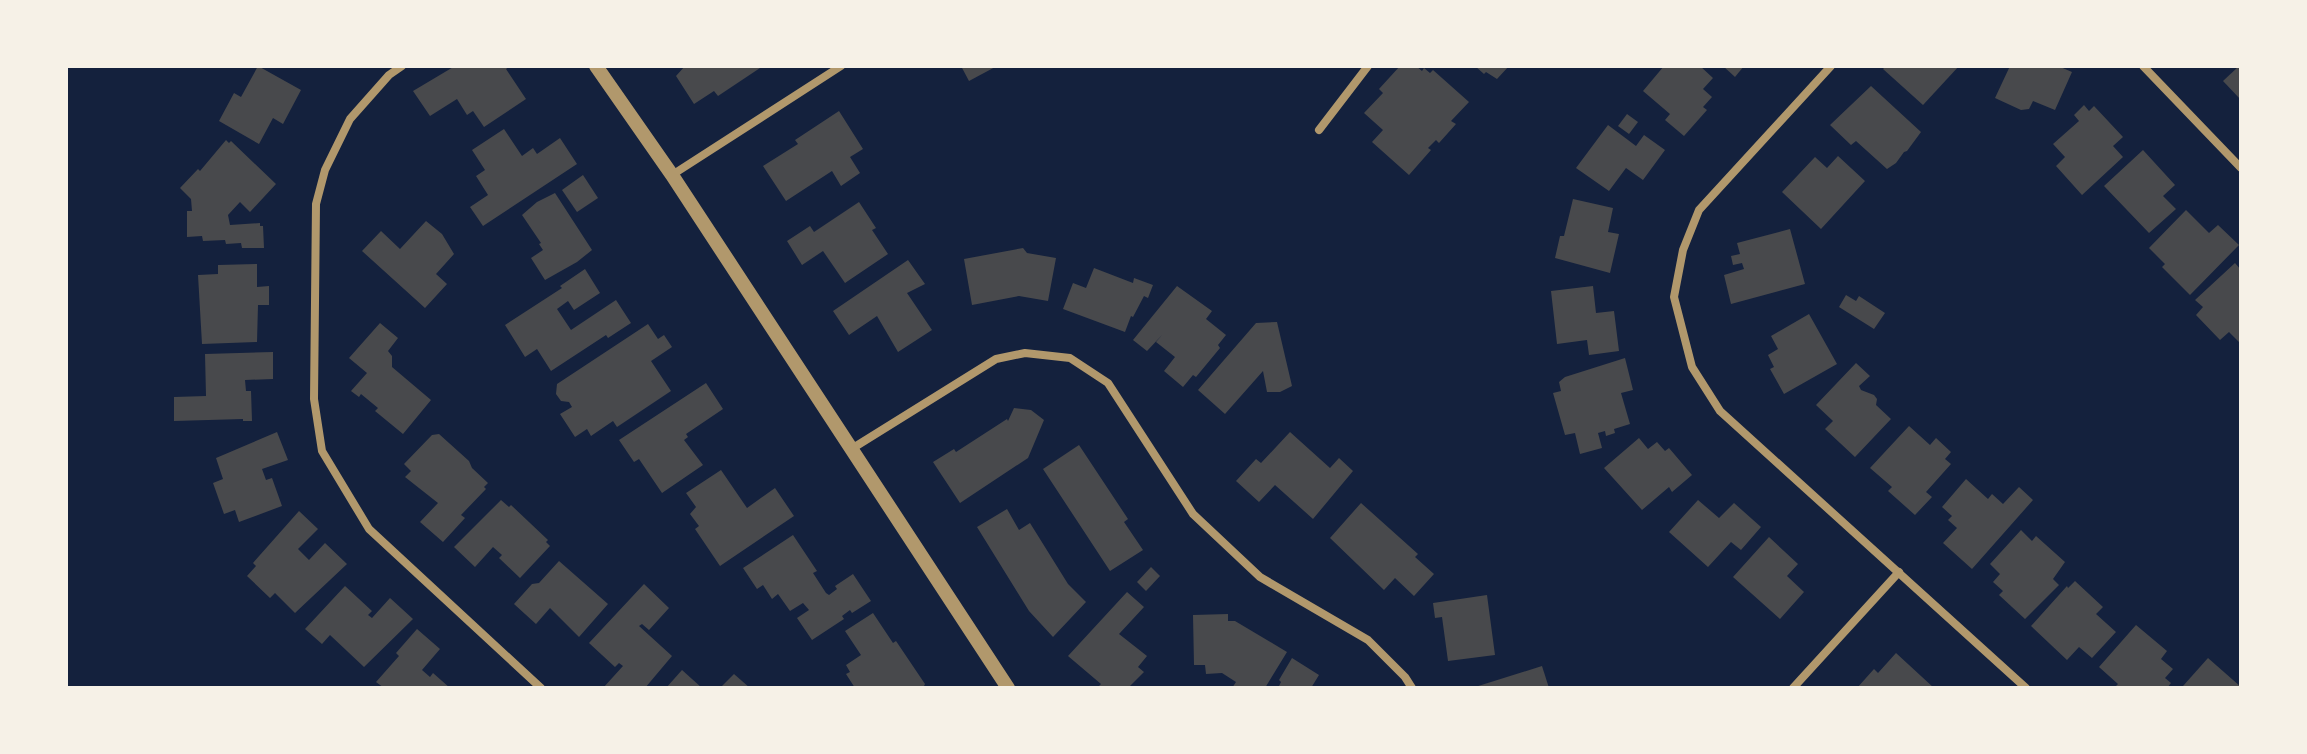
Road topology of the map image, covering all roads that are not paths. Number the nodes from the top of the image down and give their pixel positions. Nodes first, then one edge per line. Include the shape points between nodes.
1 (402, 66) edge
2 (596, 66) edge
3 (841, 66) edge
4 (1368, 66) edge
5 (1831, 66) edge
6 (2143, 66) edge
7 (1319, 130) dead end
8 (2241, 168) edge
9 (672, 175) junction
10 (853, 448) junction
11 (1899, 572) junction
12 (541, 688) edge
13 (1008, 688) edge
14 (1412, 688) edge
15 (1793, 688) edge
16 (2026, 688) edge

1 - 12 street via 350,119 325,170 316,204 314,399 322,451 369,529
2 - 9 street
3 - 9 street
4 - 7 street
5 - 11 street via 1699,210 1683,250 1674,297 1692,367 1720,411
6 - 8 street
9 - 10 street
10 - 13 street
10 - 14 street via 996,359 1025,353 1070,358 1108,383 1193,514 1260,577 1368,640
11 - 15 street
11 - 16 street

